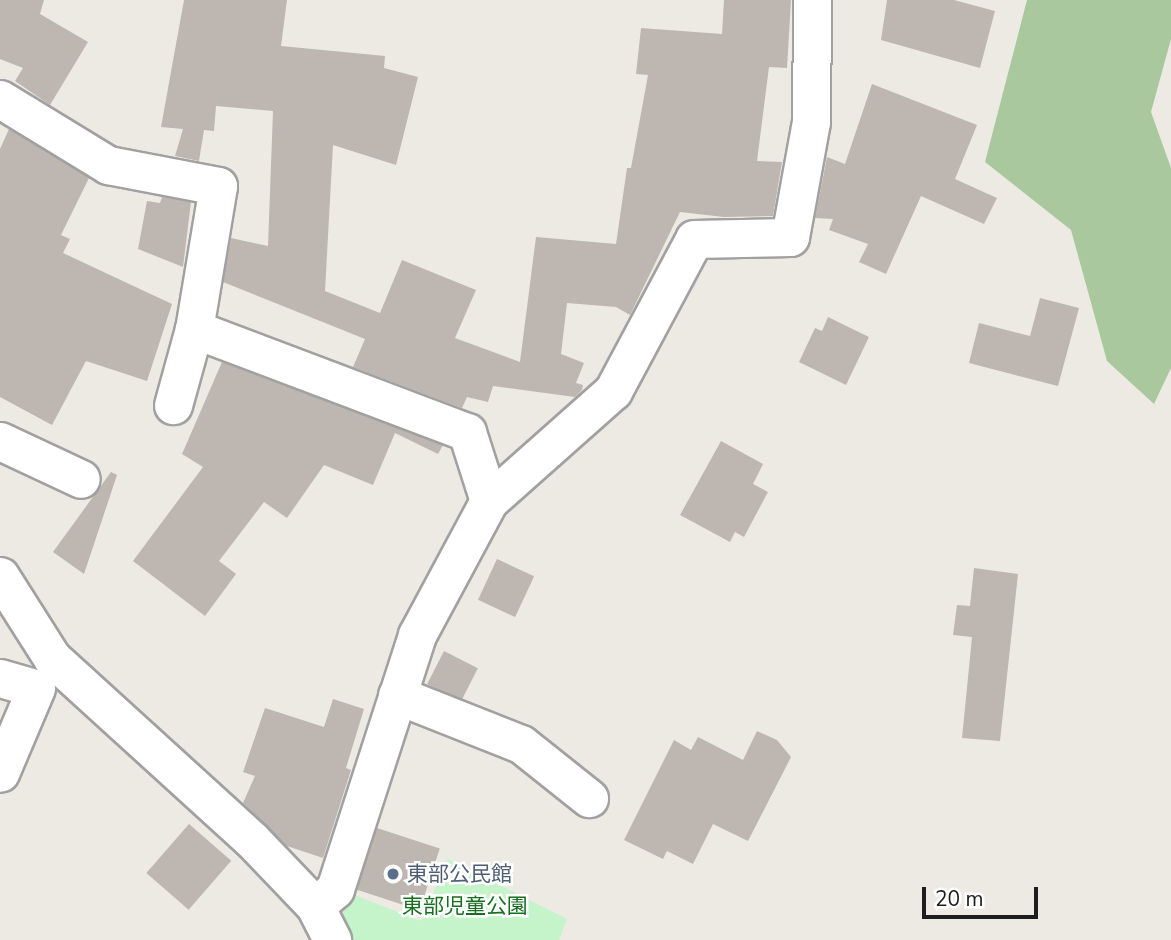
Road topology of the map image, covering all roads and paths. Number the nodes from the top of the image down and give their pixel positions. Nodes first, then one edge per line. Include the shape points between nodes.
1 (812, 0) edge
2 (0, 99) edge
3 (194, 329) junction
4 (173, 405) dead end
5 (0, 441) edge
6 (81, 478) dead end
7 (489, 501) junction
8 (0, 576) edge
9 (44, 673) junction
10 (0, 678) edge
11 (397, 695) junction
12 (0, 773) edge
13 (589, 798) dead end
14 (315, 906) junction
15 (332, 940) edge

1 - 7 street via 811,122 790,237 694,239 613,391
2 - 3 street via 108,165 218,186
3 - 4 street
3 - 7 street via 467,432
5 - 6 street
7 - 11 street via 417,635
8 - 9 street
9 - 10 street
9 - 12 street
9 - 14 street via 252,840
11 - 13 street via 521,744
11 - 14 street via 335,889
14 - 15 street

